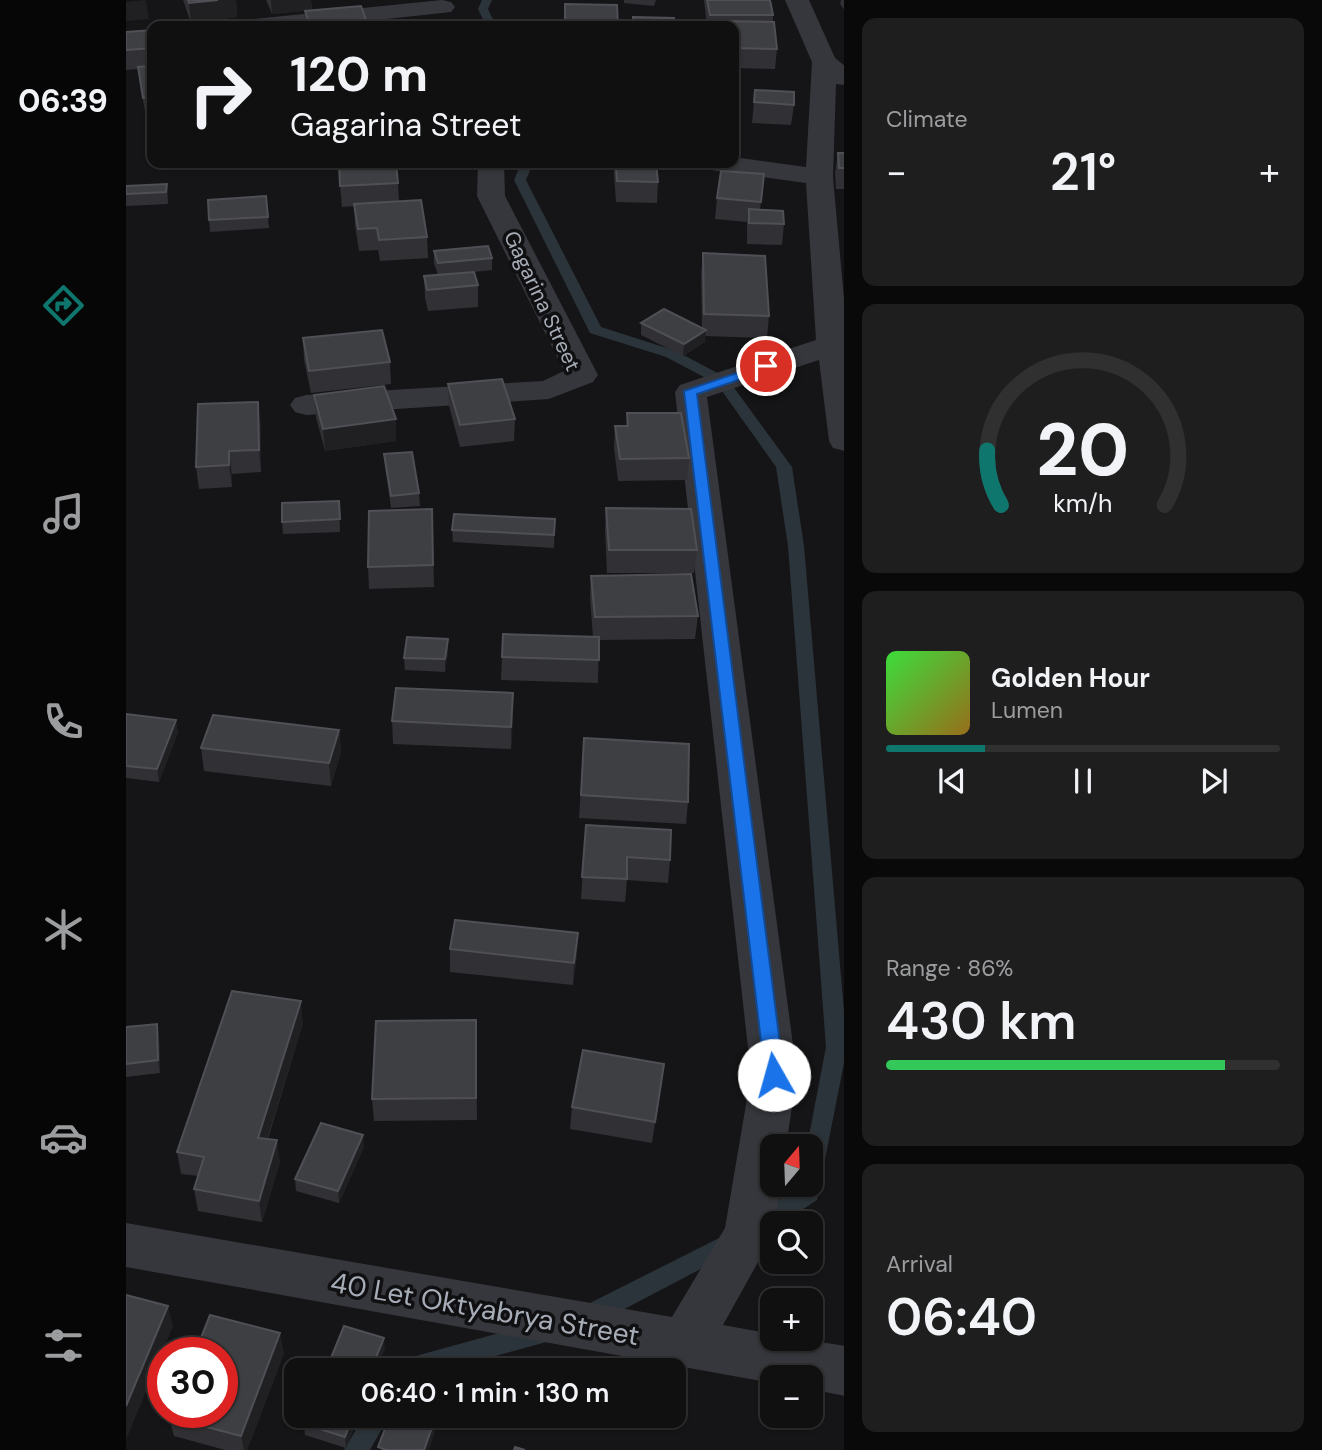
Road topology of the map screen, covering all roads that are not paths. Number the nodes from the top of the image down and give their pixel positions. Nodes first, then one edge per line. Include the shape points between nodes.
1 (797, 0) edge
2 (446, 11) edge
3 (317, 21) edge
4 (834, 70) edge
5 (739, 166) edge
6 (491, 168) edge
7 (819, 177) junction
8 (832, 345) junction
9 (306, 405) dead end
10 (844, 441) edge
11 (126, 1245) edge
12 (684, 1344) junction
13 (844, 1371) edge

1 - 4 street
2 - 3 street
4 - 7 street
5 - 7 street
6 - 9 street, Gagarina Street via 491,196 582,375 549,390
7 - 8 street
8 - 10 street
8 - 12 street via 691,391 774,1075 749,1233
11 - 12 street, 40 Let Oktyabrya Street
12 - 13 street, 40 Let Oktyabrya Street

